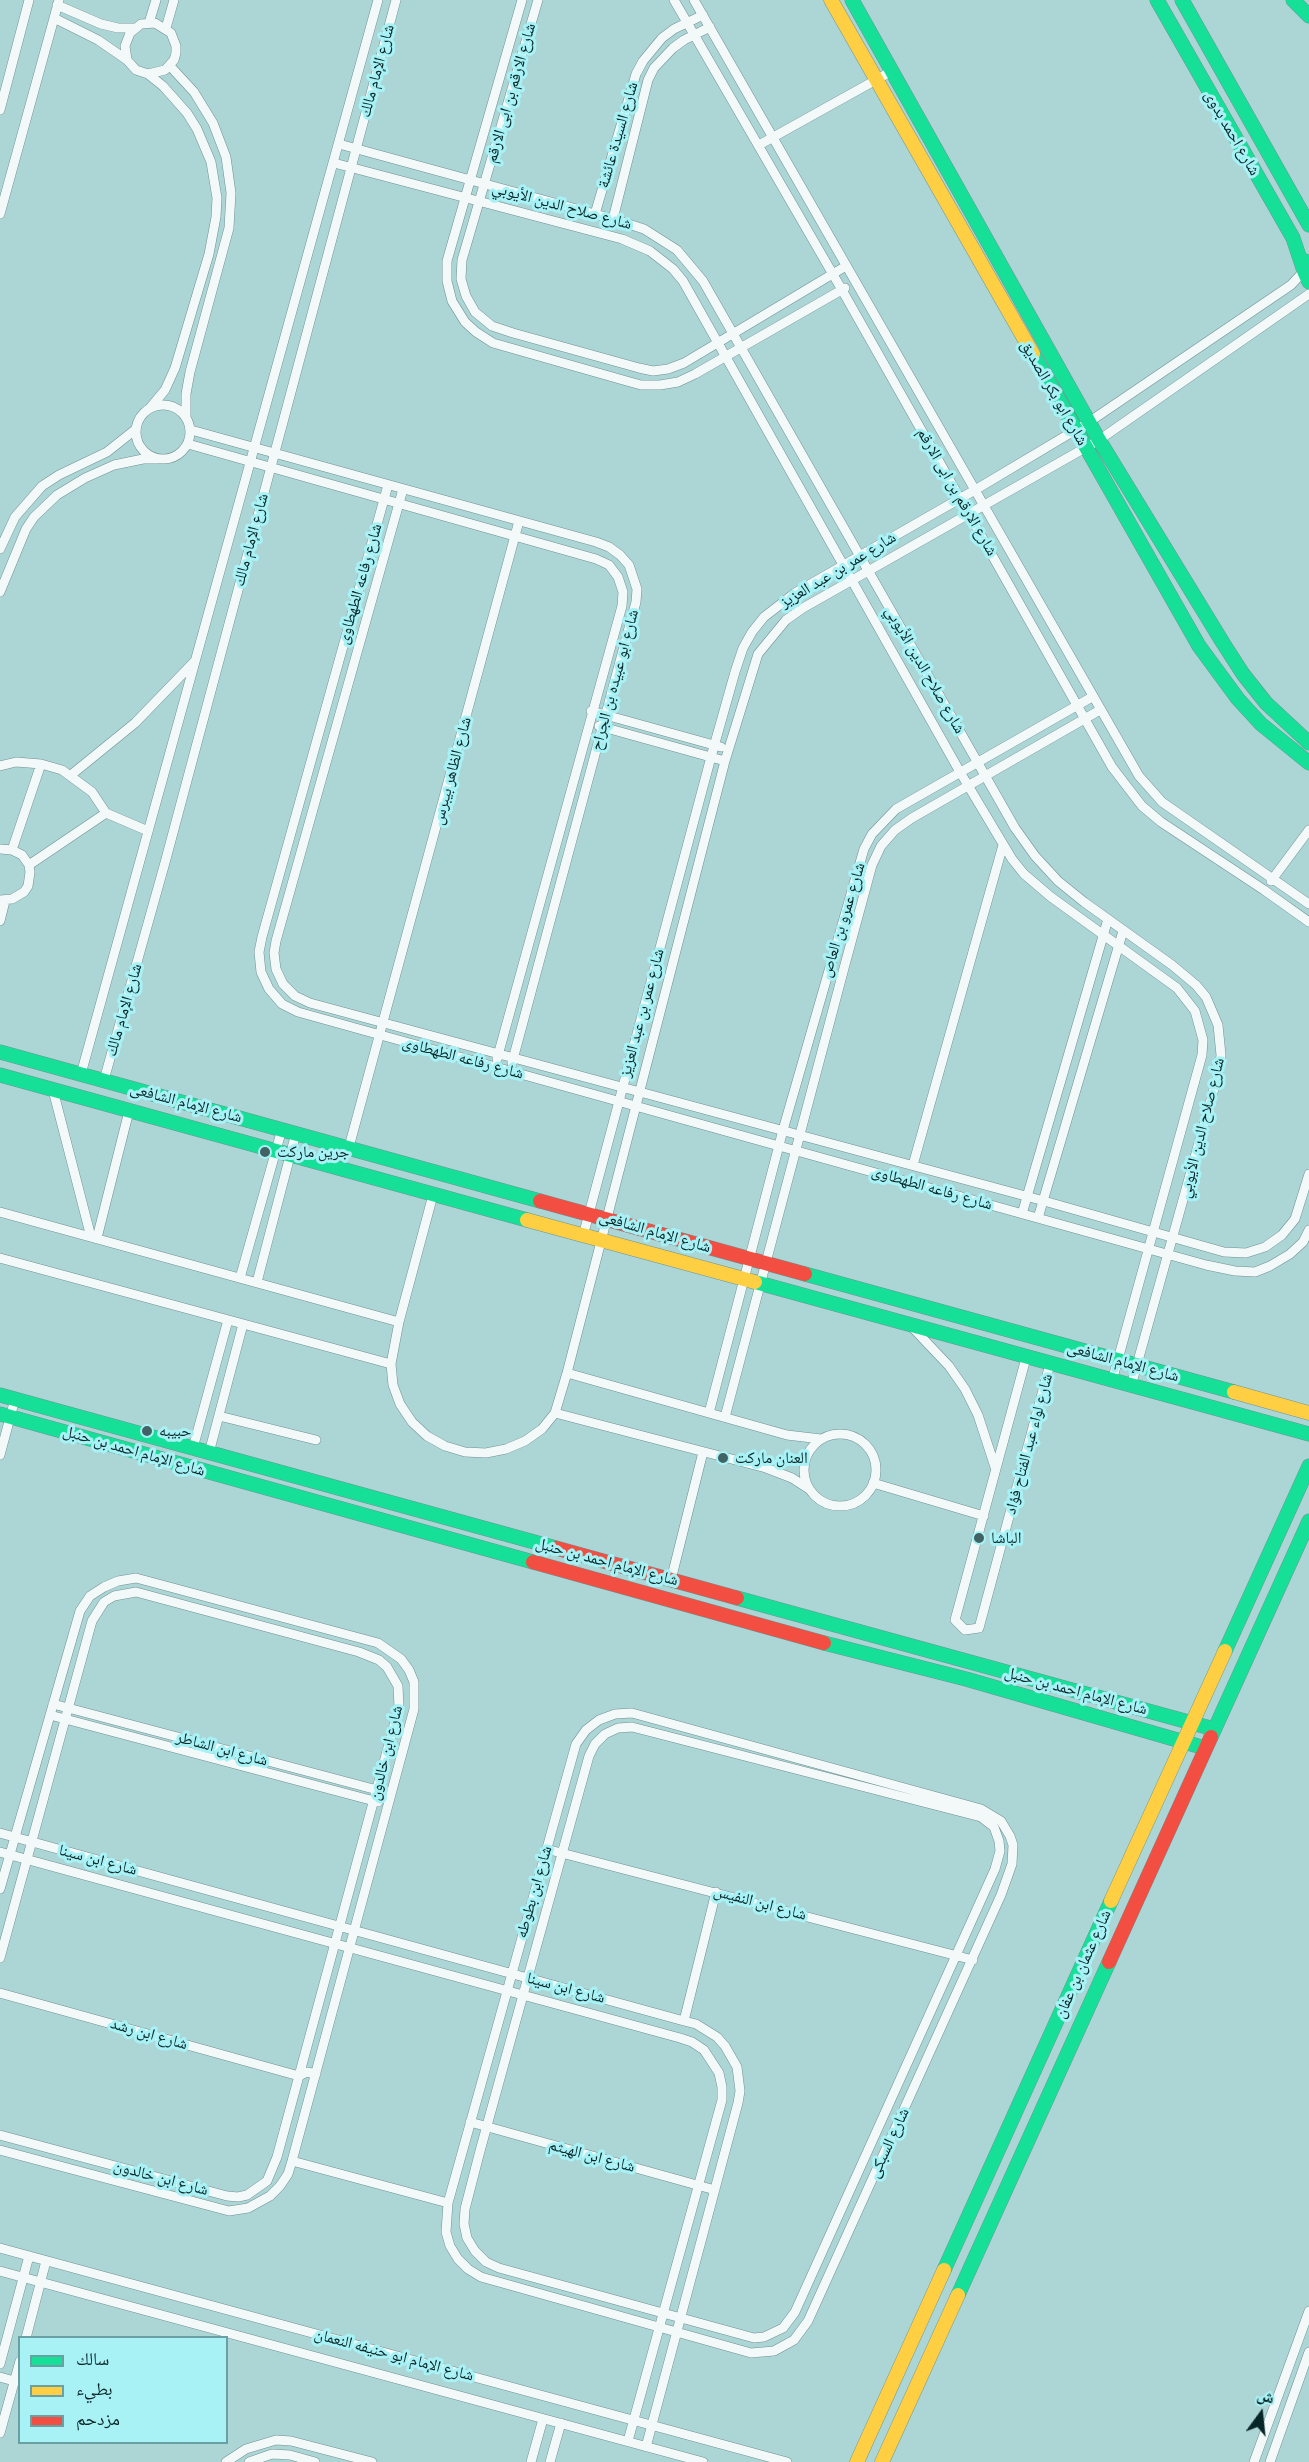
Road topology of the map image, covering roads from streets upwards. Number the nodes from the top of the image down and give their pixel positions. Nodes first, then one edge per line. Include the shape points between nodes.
1 (29, 0) edge
2 (156, 0) edge
3 (174, 0) edge
4 (378, 0) edge
5 (396, 0) edge
6 (522, 0) edge
7 (538, 0) edge
8 (674, 0) edge
9 (694, 0) edge
10 (831, 0) edge
11 (852, 0) edge
12 (1157, 0) edge
13 (1182, 0) edge
14 (1293, 0) edge
15 (58, 3) edge
16 (703, 15) junction
17 (1309, 15) edge
18 (54, 18) junction
19 (149, 22) junction
20 (687, 22) junction
21 (710, 27) junction
22 (135, 28) junction
23 (166, 28) junction
24 (693, 35) junction
25 (511, 39) junction
26 (526, 43) junction
27 (127, 60) junction
28 (170, 66) junction
29 (892, 71) junction
30 (148, 74) junction
31 (875, 80) junction
32 (0, 110) edge
33 (774, 137) junction
34 (339, 144) junction
35 (759, 145) junction
36 (357, 149) junction
37 (334, 163) junction
38 (352, 167) junction
39 (469, 181) junction
40 (485, 185) junction
41 (464, 198) junction
42 (480, 202) junction
43 (0, 214) edge
44 (595, 214) junction
45 (613, 219) junction
46 (1309, 225) edge
47 (1309, 254) edge
48 (846, 266) junction
49 (833, 273) junction
50 (1305, 274) edge
51 (855, 282) junction
52 (842, 290) junction
53 (1309, 294) edge
54 (732, 334) junction
55 (717, 343) junction
56 (740, 348) junction
57 (725, 357) junction
58 (150, 408) junction
59 (186, 416) junction
60 (1089, 422) junction
61 (136, 429) junction
62 (191, 430) junction
63 (1076, 430) junction
64 (1099, 440) junction
65 (188, 444) junction
66 (255, 448) junction
67 (1086, 448) junction
68 (275, 454) junction
69 (158, 459) junction
70 (251, 462) junction
71 (271, 467) junction
72 (388, 485) junction
73 (404, 489) junction
74 (975, 490) junction
75 (961, 498) junction
76 (384, 499) junction
77 (400, 504) junction
78 (983, 505) junction
79 (969, 513) junction
80 (519, 521) junction
81 (515, 536) junction
82 (0, 549) edge
83 (859, 556) junction
84 (843, 565) junction
85 (867, 570) junction
86 (851, 580) junction
87 (0, 592) edge
88 (196, 659) junction
89 (1092, 697) junction
90 (1077, 705) junction
91 (1100, 710) junction
92 (591, 711) junction
93 (606, 715) junction
94 (1085, 719) junction
95 (588, 723) junction
96 (603, 727) junction
97 (1309, 742) edge
98 (715, 746) junction
99 (729, 749) junction
100 (313, 755) junction
101 (711, 757) junction
102 (329, 759) junction
103 (725, 761) junction
104 (978, 761) junction
105 (1309, 762) edge
106 (41, 764) junction
107 (0, 766) edge
108 (960, 772) junction
109 (71, 775) junction
110 (986, 775) junction
111 (968, 786) junction
112 (106, 813) junction
113 (1309, 830) edge
114 (148, 831) junction
115 (1003, 845) junction
116 (0, 849) edge
117 (12, 850) junction
118 (29, 865) junction
119 (1273, 878) junction
120 (1264, 890) junction
121 (3, 900) edge
122 (1309, 904) edge
123 (1108, 920) junction
124 (0, 921) edge
125 (1309, 922) edge
126 (1123, 931) junction
127 (1103, 935) junction
128 (1119, 946) junction
129 (384, 1022) junction
130 (381, 1035) junction
131 (0, 1052) edge
132 (499, 1053) junction
133 (514, 1057) junction
134 (495, 1067) junction
135 (510, 1071) junction
136 (81, 1074) junction
137 (0, 1075) edge
138 (105, 1080) junction
139 (622, 1086) junction
140 (53, 1090) junction
141 (639, 1091) junction
142 (618, 1100) junction
143 (635, 1105) junction
144 (129, 1111) junction
145 (783, 1130) junction
146 (289, 1131) junction
147 (799, 1134) junction
148 (779, 1146) junction
149 (349, 1147) junction
150 (796, 1150) junction
151 (276, 1152) junction
152 (290, 1155) junction
153 (913, 1165) junction
154 (1309, 1174) edge
155 (433, 1195) junction
156 (1028, 1196) junction
157 (1044, 1201) junction
158 (0, 1212) edge
159 (589, 1214) junction
160 (1022, 1214) junction
161 (606, 1218) junction
162 (1038, 1218) junction
163 (1309, 1230) edge
164 (1153, 1233) junction
165 (584, 1236) junction
166 (94, 1238) junction
167 (1173, 1239) junction
168 (600, 1241) junction
169 (1149, 1250) junction
170 (1169, 1256) junction
171 (0, 1258) edge
172 (750, 1258) junction
173 (766, 1262) junction
174 (240, 1278) junction
175 (744, 1280) junction
176 (257, 1282) junction
177 (760, 1285) junction
178 (228, 1320) junction
179 (399, 1322) junction
180 (243, 1324) junction
181 (909, 1325) junction
182 (1026, 1358) junction
183 (1118, 1360) junction
184 (391, 1364) junction
185 (1050, 1364) junction
186 (1137, 1366) junction
187 (567, 1373) junction
188 (1112, 1381) junction
189 (1131, 1386) junction
190 (0, 1395) edge
191 (15, 1399) junction
192 (555, 1413) junction
193 (709, 1413) junction
194 (1309, 1413) edge
195 (5, 1415) edge
196 (219, 1416) junction
197 (725, 1417) junction
198 (1309, 1434) edge
199 (821, 1439) junction
200 (316, 1440) dead end
201 (193, 1448) junction
202 (704, 1452) junction
203 (209, 1453) junction
204 (0, 1455) edge
205 (1309, 1466) edge
206 (268, 1469) junction
207 (995, 1469) junction
208 (873, 1484) junction
209 (263, 1487) junction
210 (809, 1489) junction
211 (984, 1516) junction
212 (1309, 1521) edge
213 (520, 1538) junction
214 (514, 1556) junction
215 (671, 1580) junction
216 (211, 1599) junction
217 (208, 1612) junction
218 (946, 1656) junction
219 (970, 1662) junction
220 (942, 1673) junction
221 (966, 1679) junction
222 (53, 1704) junction
223 (68, 1708) junction
224 (50, 1715) junction
225 (65, 1719) junction
226 (1192, 1723) junction
227 (1214, 1729) junction
228 (179, 1737) junction
229 (1183, 1742) junction
230 (175, 1748) junction
231 (1205, 1748) junction
232 (813, 1762) junction
233 (810, 1773) junction
234 (378, 1790) junction
235 (392, 1794) junction
236 (375, 1801) junction
237 (389, 1805) junction
238 (1006, 1827) joint
239 (996, 1832) joint
240 (0, 1833) edge
241 (14, 1837) junction
242 (32, 1842) junction
243 (546, 1849) junction
244 (562, 1853) junction
245 (5, 1854) edge
246 (28, 1859) junction
247 (0, 1889) edge
248 (716, 1892) junction
249 (341, 1927) junction
250 (354, 1930) junction
251 (336, 1944) junction
252 (350, 1948) junction
253 (957, 1956) junction
254 (0, 1958) edge
255 (973, 1960) junction
256 (511, 1973) junction
257 (527, 1978) junction
258 (506, 1990) junction
259 (0, 1993) edge
260 (522, 1994) junction
261 (684, 2020) junction
262 (316, 2074) junction
263 (299, 2076) junction
264 (312, 2087) junction
265 (470, 2122) junction
266 (487, 2127) junction
267 (0, 2135) edge
268 (0, 2150) edge
269 (60, 2151) junction
270 (292, 2161) junction
271 (56, 2165) junction
272 (699, 2186) junction
273 (715, 2190) junction
274 (448, 2203) junction
275 (0, 2248) edge
276 (29, 2256) junction
277 (46, 2261) junction
278 (0, 2271) edge
279 (24, 2278) junction
280 (41, 2282) junction
281 (1309, 2311) edge
282 (664, 2313) junction
283 (681, 2318) junction
284 (659, 2328) junction
285 (677, 2333) junction
286 (26, 2336) edge
287 (1309, 2352) edge
288 (0, 2362) edge
289 (18, 2363) edge
290 (18, 2367) edge
291 (0, 2377) edge
292 (14, 2381) junction
293 (543, 2418) junction
294 (634, 2419) junction
295 (561, 2423) junction
296 (652, 2425) junction
297 (0, 2433) edge
298 (628, 2441) junction
299 (646, 2446) junction
300 (226, 2462) edge
301 (249, 2462) edge
302 (315, 2462) edge
303 (372, 2462) edge
304 (531, 2462) edge
305 (550, 2462) edge
306 (703, 2462) edge
307 (788, 2462) edge
308 (857, 2462) edge
309 (882, 2462) edge
310 (1254, 2462) edge
311 (1270, 2462) edge

1 - 32 street
2 - 19 street
3 - 23 street
4 - 34 street, شارع الإمام مالك
5 - 36 street, شارع الإمام مالك
6 - 25 street, شارع الارقم بن ابى الارقم
7 - 26 street, شارع الارقم بن ابى الارقم
8 - 20 street, شارع الارقم بن ابى الارقم
9 - 16 street, شارع الارقم بن ابى الارقم
10 - 31 street, شارع ابو بكر الصديق
11 - 29 street, شارع ابو بكر الصديق
12 - 50 street, شارع احمد بدوى via 1293,238
13 - 46 street, شارع احمد بدوى
14 - 17 street
15 - 18 street
15 - 22 street via 101,24
16 - 20 street, شارع السيدة عائشة
16 - 21 street, شارع الارقم بن ابى الارقم
18 - 27 street via 99,40
18 - 43 street
19 - 22 street
19 - 23 street
20 - 24 street, شارع الارقم بن ابى الارقم
20 - 44 street, شارع السيدة عائشة via 662,38 636,74
21 - 24 street, شارع السيدة عائشة
21 - 33 street, شارع الارقم بن ابى الارقم
22 - 27 street via 126,39
23 - 28 street via 176,46
24 - 35 street, شارع الارقم بن ابى الارقم
24 - 45 street, شارع السيدة عائشة via 663,58 648,80
25 - 26 street
25 - 39 street, شارع الارقم بن ابى الارقم
26 - 40 street, شارع الارقم بن ابى الارقم
27 - 30 street via 136,70
28 - 30 street via 160,73
28 - 59 street via 194,92 213,123 226,157 231,193 229,228 190,372
29 - 31 street
29 - 60 street, شارع ابو بكر الصديق
30 - 58 street via 176,99 197,129 211,162 217,198 209,255 175,368 165,390
31 - 33 street
31 - 63 street, شارع ابو بكر الصديق
33 - 35 street
33 - 48 street, شارع الارقم بن ابى الارقم
34 - 36 street, شارع صلاح الدين الأيوبي
34 - 37 street, شارع الإمام مالك
35 - 49 street, شارع الارقم بن ابى الارقم
36 - 38 street, شارع الإمام مالك
36 - 39 street, شارع صلاح الدين الأيوبي
37 - 38 street, شارع صلاح الدين الأيوبي
37 - 66 street, شارع الإمام مالك
38 - 41 street, شارع صلاح الدين الأيوبي
38 - 68 street, شارع الإمام مالك
39 - 40 street, شارع صلاح الدين الأيوبي
39 - 41 street, شارع الارقم بن ابى الارقم
40 - 42 street, شارع الارقم بن ابى الارقم
40 - 44 street, شارع صلاح الدين الأيوبي
41 - 42 street, شارع صلاح الدين الأيوبي
41 - 57 street, شارع الارقم بن ابى الارقم via 447,261 447,281 452,301 465,322 493,343 641,385 678,382
42 - 55 street, شارع صلاح الدين الأيوبي via 622,239 650,251 683,281
42 - 55 street, شارع الارقم بن ابى الارقم via 462,260 461,279 475,312 492,326 653,371 684,363
44 - 45 street, شارع صلاح الدين الأيوبي
45 - 54 street, شارع صلاح الدين الأيوبي via 644,229 677,250 703,281
47 - 50 street
48 - 49 street, شارع الارقم بن ابى الارقم
48 - 51 street, شارع الارقم بن ابى الارقم
49 - 52 street, شارع الارقم بن ابى الارقم
49 - 54 street, شارع الارقم بن ابى الارقم
50 - 60 street, شارع عمر بن عبد العزيز
51 - 52 street, شارع الارقم بن ابى الارقم
51 - 74 street, شارع الارقم بن ابى الارقم
52 - 56 street, شارع الارقم بن ابى الارقم
52 - 75 street, شارع الارقم بن ابى الارقم
53 - 64 street, شارع عمر بن عبد العزيز
54 - 55 street, شارع الارقم بن ابى الارقم
54 - 56 street, شارع صلاح الدين الأيوبي
55 - 57 street, شارع صلاح الدين الأيوبي
56 - 57 street, شارع الارقم بن ابى الارقم
56 - 83 street, شارع صلاح الدين الأيوبي
57 - 84 street, شارع صلاح الدين الأيوبي
58 - 59 street via 170,406
58 - 61 street
59 - 62 street
60 - 63 street, شارع عمر بن عبد العزيز
60 - 64 street, شارع ابو بكر الصديق
61 - 69 street via 141,448
61 - 82 street via 107,452 42,486 15,517
62 - 65 street
62 - 66 street, شارع ابو عبيده بن الجراح
63 - 67 street, شارع ابو بكر الصديق
63 - 74 street, شارع عمر بن عبد العزيز
64 - 67 street, شارع عمر بن عبد العزيز
64 - 97 street, شارع ابو بكر الصديق via 1243,674 1266,703
65 - 69 street via 179,455
65 - 70 street, شارع ابو عبيده بن الجراح
66 - 68 street, شارع ابو عبيده بن الجراح
66 - 70 street, شارع الإمام مالك
67 - 78 street, شارع عمر بن عبد العزيز
67 - 105 street, شارع ابو بكر الصديق via 1199,646 1261,724
68 - 71 street, شارع الإمام مالك
68 - 72 street, شارع ابو عبيده بن الجراح
69 - 87 street via 114,465 57,495 26,529
70 - 71 street, شارع ابو عبيده بن الجراح
70 - 88 street, شارع الإمام مالك
71 - 76 street, شارع ابو عبيده بن الجراح
71 - 138 street, شارع الإمام مالك
72 - 73 street, شارع ابو عبيده بن الجراح
72 - 76 street, شارع رفاعه الطهطاوى
73 - 77 street, شارع رفاعه الطهطاوى
73 - 80 street, شارع ابو عبيده بن الجراح
74 - 75 street, شارع عمر بن عبد العزيز
74 - 78 street, شارع الارقم بن ابى الارقم
75 - 79 street, شارع الارقم بن ابى الارقم
75 - 83 street, شارع عمر بن عبد العزيز
76 - 77 street, شارع ابو عبيده بن الجراح
76 - 100 street, شارع رفاعه الطهطاوى
77 - 81 street, شارع ابو عبيده بن الجراح
77 - 102 street, شارع رفاعه الطهطاوى
78 - 79 street, شارع عمر بن عبد العزيز
78 - 89 street, شارع الارقم بن ابى الارقم
79 - 85 street, شارع عمر بن عبد العزيز
79 - 90 street, شارع الارقم بن ابى الارقم
80 - 81 street, شارع الظاهر بيبرس
80 - 93 street, شارع ابو عبيده بن الجراح via 609,547 620,555 634,578 636,602
81 - 92 street, شارع ابو عبيده بن الجراح via 596,559 618,577 622,606
81 - 129 street, شارع الظاهر بيبرس
83 - 84 street, شارع عمر بن عبد العزيز
83 - 85 street, شارع صلاح الدين الأيوبي
84 - 86 street, شارع صلاح الدين الأيوبي
84 - 98 street, شارع عمر بن عبد العزيز via 779,605 752,632 735,672
85 - 86 street, شارع عمر بن عبد العزيز
85 - 104 street, شارع صلاح الدين الأيوبي
86 - 99 street, شارع عمر بن عبد العزيز via 786,620 758,654
86 - 108 street, شارع صلاح الدين الأيوبي
88 - 109 street via 135,723
88 - 114 street, شارع الإمام مالك
89 - 90 street, شارع عمرو بن العاص
89 - 91 street, شارع الارقم بن ابى الارقم
90 - 94 street, شارع الارقم بن ابى الارقم
90 - 104 street, شارع عمرو بن العاص
91 - 94 street, شارع عمرو بن العاص
91 - 119 street, شارع الارقم بن ابى الارقم via 1150,790
92 - 93 street
92 - 95 street, شارع ابو عبيده بن الجراح
93 - 96 street, شارع ابو عبيده بن الجراح
93 - 98 street
94 - 110 street, شارع عمرو بن العاص
94 - 120 street, شارع الارقم بن ابى الارقم via 1112,767 1142,806
95 - 96 street
95 - 132 street, شارع ابو عبيده بن الجراح
96 - 101 street
96 - 133 street, شارع ابو عبيده بن الجراح
98 - 99 street
98 - 101 street, شارع عمر بن عبد العزيز
99 - 103 street, شارع عمر بن عبد العزيز
100 - 102 street
100 - 130 street, شارع رفاعه الطهطاوى via 262,937 261,972 282,1004
101 - 103 street
101 - 139 street, شارع عمر بن عبد العزيز
102 - 129 street, شارع رفاعه الطهطاوى via 276,941 276,969 295,996
103 - 141 street, شارع عمر بن عبد العزيز
104 - 108 street, شارع عمرو بن العاص
104 - 110 street, شارع صلاح الدين الأيوبي
106 - 107 street via 16,762
106 - 109 street
106 - 117 street
108 - 111 street, شارع صلاح الدين الأيوبي
108 - 145 street, شارع عمرو بن العاص via 896,809 872,834 864,849
109 - 112 street via 92,792
110 - 111 street, شارع عمرو بن العاص
110 - 123 street, شارع صلاح الدين الأيوبي via 1035,856 1058,881
111 - 115 street, شارع صلاح الدين الأيوبي
111 - 147 street, شارع عمرو بن العاص via 895,830 881,846 872,865
112 - 114 street
112 - 118 street
113 - 119 street
114 - 136 street, شارع الإمام مالك
115 - 127 street, شارع صلاح الدين الأيوبي via 1038,887
115 - 153 street
116 - 117 street
117 - 118 street
118 - 121 street via 30,879 24,892
119 - 120 street
119 - 122 street, شارع الارقم بن ابى الارقم
120 - 125 street, شارع الارقم بن ابى الارقم
121 - 124 street
123 - 126 street, شارع صلاح الدين الأيوبي
123 - 127 street
126 - 128 street
126 - 167 street, شارع صلاح الدين الأيوبي via 1196,985 1213,1011 1221,1040 1219,1071
127 - 128 street, شارع صلاح الدين الأيوبي
127 - 156 street
128 - 157 street
128 - 164 street, شارع صلاح الدين الأيوبي via 1187,999 1195,1011 1203,1040 1202,1056
129 - 130 street, شارع الظاهر بيبرس
129 - 132 street, شارع رفاعه الطهطاوى
130 - 134 street, شارع رفاعه الطهطاوى
130 - 149 street, شارع الظاهر بيبرس
131 - 136 street, شارع الإمام الشافعى
132 - 133 street, شارع رفاعه الطهطاوى
132 - 134 street, شارع ابو عبيده بن الجراح
133 - 135 street, شارع ابو عبيده بن الجراح
133 - 139 street, شارع رفاعه الطهطاوى
134 - 135 street, شارع رفاعه الطهطاوى
135 - 142 street, شارع رفاعه الطهطاوى
136 - 138 street, شارع الإمام الشافعى
137 - 140 street, شارع الإمام الشافعى
138 - 146 street, شارع الإمام الشافعى
139 - 141 street, شارع رفاعه الطهطاوى
139 - 142 street, شارع عمر بن عبد العزيز
140 - 144 street, شارع الإمام الشافعى
140 - 166 street
141 - 143 street, شارع عمر بن عبد العزيز
141 - 145 street, شارع رفاعه الطهطاوى
142 - 143 street, شارع رفاعه الطهطاوى
142 - 159 street, شارع عمر بن عبد العزيز
143 - 148 street, شارع رفاعه الطهطاوى
143 - 161 street, شارع عمر بن عبد العزيز
144 - 151 street, شارع الإمام الشافعى
144 - 166 street
145 - 147 street, شارع رفاعه الطهطاوى
145 - 148 street, شارع عمرو بن العاص
146 - 149 street, شارع الإمام الشافعى
146 - 151 street
146 - 152 street
147 - 150 street, شارع عمرو بن العاص
147 - 153 street, شارع رفاعه الطهطاوى
148 - 150 street, شارع رفاعه الطهطاوى
148 - 172 street, شارع عمرو بن العاص
149 - 159 street, شارع الإمام الشافعى
150 - 160 street, شارع رفاعه الطهطاوى
150 - 173 street, شارع عمرو بن العاص
151 - 152 street, شارع الإمام الشافعى
151 - 174 street
152 - 155 street, شارع الإمام الشافعى
152 - 176 street
153 - 156 street, شارع رفاعه الطهطاوى
154 - 167 street via 1295,1219 1265,1247 1246,1253 1224,1252
155 - 165 street, شارع الإمام الشافعى
155 - 179 street
156 - 157 street, شارع رفاعه الطهطاوى
156 - 160 street
157 - 162 street
157 - 164 street, شارع رفاعه الطهطاوى
158 - 166 street
159 - 161 street, شارع الإمام الشافعى
159 - 165 street, شارع عمر بن عبد العزيز
160 - 162 street, شارع رفاعه الطهطاوى
161 - 168 street, شارع عمر بن عبد العزيز
161 - 172 street, شارع الإمام الشافعى
162 - 169 street, شارع رفاعه الطهطاوى
163 - 170 street via 1290,1254 1255,1272
164 - 167 street, شارع رفاعه الطهطاوى
164 - 169 street, شارع صلاح الدين الأيوبي
165 - 168 street, شارع الإمام الشافعى
166 - 174 street
167 - 170 street, شارع صلاح الدين الأيوبي
168 - 175 street, شارع الإمام الشافعى
168 - 187 street, شارع عمر بن عبد العزيز
169 - 170 street, شارع رفاعه الطهطاوى
169 - 183 street, شارع صلاح الدين الأيوبي
170 - 186 street, شارع صلاح الدين الأيوبي
171 - 178 street
172 - 173 street, شارع الإمام الشافعى
172 - 175 street, شارع عمرو بن العاص
173 - 177 street, شارع عمرو بن العاص
173 - 183 street, شارع الإمام الشافعى
174 - 176 street
175 - 177 street, شارع الإمام الشافعى
175 - 193 street, شارع عمرو بن العاص
176 - 179 street
177 - 181 street, شارع الإمام الشافعى
177 - 197 street, شارع عمرو بن العاص
178 - 180 street
178 - 201 street
179 - 184 street
180 - 184 street
180 - 196 street
181 - 182 street, شارع الإمام الشافعى
181 - 207 street via 949,1366 965,1389 985,1432
182 - 185 street, شارع الإمام الشافعى
182 - 207 street, شارع لواء عبد الفتاح فؤاد
183 - 186 street, شارع الإمام الشافعى
183 - 188 street, شارع صلاح الدين الأيوبي
184 - 192 street via 393,1385 412,1422 427,1436 465,1452 486,1453 525,1441
185 - 188 street, شارع الإمام الشافعى
185 - 211 street, شارع لواء عبد الفتاح فؤاد via 980,1628 965,1630 955,1620
186 - 189 street, شارع صلاح الدين الأيوبي
186 - 194 street, شارع الإمام الشافعى
187 - 192 street, شارع عمر بن عبد العزيز
187 - 193 street
188 - 189 street, شارع الإمام الشافعى
189 - 198 street, شارع الإمام الشافعى
190 - 191 street, شارع الإمام احمد بن حنبل
191 - 195 street
191 - 201 street, شارع الإمام احمد بن حنبل
192 - 202 street
193 - 197 street
195 - 204 street
195 - 209 street, شارع الإمام احمد بن حنبل
196 - 200 street
196 - 203 street
197 - 199 street via 787,1435
199 - 208 street via 842,1434 863,1443 874,1461
199 - 210 street via 810,1449 805,1462 804,1476
201 - 203 street, شارع الإمام احمد بن حنبل
202 - 210 street via 779,1472
202 - 215 street
203 - 206 street, شارع الإمام احمد بن حنبل
205 - 226 street, شارع عثمان بن عفان
206 - 209 street
206 - 213 street, شارع الإمام احمد بن حنبل
207 - 211 street, شارع لواء عبد الفتاح فؤاد
208 - 210 street via 861,1498 843,1505 824,1502
208 - 211 street
209 - 214 street, شارع الإمام احمد بن حنبل
212 - 227 street, شارع عثمان بن عفان
213 - 214 street
213 - 215 street, شارع الإمام احمد بن حنبل
214 - 220 street, شارع الإمام احمد بن حنبل
215 - 218 street, شارع الإمام احمد بن حنبل
216 - 217 street
216 - 222 street, شارع ابن خالدون via 136,1578 118,1581 90,1596 80,1611
216 - 235 street, شارع ابن خالدون via 378,1643 401,1659 409,1670 416,1695
217 - 223 street, شارع ابن خالدون via 136,1592 125,1592 104,1602 92,1621
217 - 234 street, شارع ابن خالدون via 369,1655 387,1667 400,1697
218 - 219 street, شارع الإمام احمد بن حنبل
218 - 220 street
219 - 221 street
219 - 226 street, شارع الإمام احمد بن حنبل
220 - 221 street, شارع الإمام احمد بن حنبل
221 - 229 street, شارع الإمام احمد بن حنبل
222 - 223 street, شارع ابن الشاطر
222 - 224 street, شارع ابن خالدون
223 - 225 street, شارع ابن خالدون
223 - 228 street, شارع ابن الشاطر
224 - 225 street, شارع ابن الشاطر
224 - 241 street, شارع ابن خالدون
225 - 230 street, شارع ابن الشاطر
225 - 242 street, شارع ابن خالدون
226 - 227 street, شارع الإمام احمد بن حنبل
226 - 229 street, شارع عثمان بن عفان
227 - 231 street, شارع عثمان بن عفان
228 - 230 street
228 - 234 street, شارع ابن الشاطر
229 - 231 street, شارع الإمام احمد بن حنبل
229 - 308 street, شارع عثمان بن عفان
230 - 236 street, شارع ابن الشاطر
231 - 309 street, شارع عثمان بن عفان
232 - 233 street
232 - 238 street, شارع ابن بطوطه via 981,1809
232 - 243 street, شارع ابن بطوطه via 632,1713 615,1714 599,1720 576,1744
233 - 239 street, شارع ابن بطوطه via 981,1817
233 - 244 street, شارع ابن بطوطه via 632,1726 618,1728 595,1744 589,1756
234 - 235 street, شارع ابن الشاطر
234 - 236 street, شارع ابن خالدون
235 - 237 street, شارع ابن خالدون
236 - 237 street, شارع ابن الشاطر
236 - 249 street, شارع ابن خالدون
237 - 250 street, شارع ابن خالدون
238 - 255 street, شارع السبكى via 1012,1845 1012,1864
239 - 253 street, شارع السبكى via 998,1860
240 - 241 street, شارع ابن سينا
241 - 242 street, شارع ابن سينا
241 - 245 street, شارع ابن خالدون
242 - 246 street, شارع ابن خالدون
242 - 249 street, شارع ابن سينا
243 - 244 street, شارع ابن النفيس
243 - 256 street, شارع ابن بطوطه
244 - 248 street, شارع ابن النفيس
244 - 257 street, شارع ابن بطوطه
245 - 246 street, شارع ابن سينا
245 - 247 street, شارع ابن خالدون
246 - 251 street, شارع ابن سينا
246 - 254 street, شارع ابن خالدون
248 - 253 street, شارع ابن النفيس
248 - 261 street
249 - 250 street, شارع ابن سينا
249 - 251 street, شارع ابن خالدون
250 - 252 street, شارع ابن خالدون
250 - 256 street, شارع ابن سينا
251 - 252 street, شارع ابن سينا
251 - 263 street, شارع ابن خالدون
252 - 258 street, شارع ابن سينا
252 - 262 street, شارع ابن خالدون
253 - 255 street, شارع ابن النفيس
253 - 283 street, شارع السبكى via 790,2322 774,2333 754,2338
255 - 285 street, شارع السبكى via 802,2331 785,2347 763,2354
256 - 257 street, شارع ابن سينا
256 - 258 street, شارع ابن بطوطه
257 - 260 street, شارع ابن بطوطه
257 - 261 street, شارع ابن سينا
258 - 260 street, شارع ابن سينا
258 - 265 street, شارع ابن بطوطه
259 - 263 street, شارع ابن رشد
260 - 266 street, شارع ابن بطوطه
260 - 272 street, شارع ابن سينا via 680,2038 704,2050 719,2073 722,2100
261 - 273 street, شارع ابن سينا via 717,2037 732,2056 739,2079 738,2103
262 - 263 street, شارع ابن رشد via 307,2072
262 - 264 street, شارع ابن خالدون
263 - 264 street, شارع ابن رشد
263 - 269 street, شارع ابن خالدون via 267,2181 238,2198
264 - 270 street, شارع ابن خالدون
265 - 266 street, شارع ابن الهيثم
265 - 274 street, شارع ابن بطوطه
266 - 272 street, شارع ابن الهيثم
266 - 282 street, شارع ابن بطوطه via 465,2209 467,2238 475,2251 499,2268
267 - 269 street, شارع ابن خالدون
268 - 271 street, شارع ابن خالدون
269 - 271 street
270 - 271 street, شارع ابن خالدون via 284,2180 270,2196 240,2211
270 - 274 street
272 - 273 street, شارع ابن الهيثم
272 - 282 street, شارع ابن سينا
273 - 283 street, شارع ابن سينا
274 - 284 street, شارع ابن بطوطه via 446,2232 450,2246 475,2273
275 - 276 street, شارع الإمام ابو حنيفه النعمان
276 - 277 street, شارع الإمام ابو حنيفه النعمان
276 - 279 street
277 - 280 street
277 - 294 street, شارع الإمام ابو حنيفه النعمان
278 - 279 street, شارع الإمام ابو حنيفه النعمان
279 - 280 street, شارع الإمام ابو حنيفه النعمان
279 - 288 street
280 - 286 street
280 - 293 street, شارع الإمام ابو حنيفه النعمان
281 - 310 street
282 - 283 street, شارع ابن بطوطه
282 - 284 street, شارع ابن سينا
283 - 285 street, شارع ابن سينا
284 - 285 street, شارع ابن بطوطه
284 - 294 street, شارع ابن سينا
285 - 296 street, شارع ابن سينا
287 - 311 street
288 - 289 street
290 - 292 street
291 - 292 street
292 - 297 street
293 - 295 street, شارع الإمام ابو حنيفه النعمان
293 - 304 street
294 - 296 street, شارع الإمام ابو حنيفه النعمان
294 - 298 street, شارع ابن سينا
295 - 298 street, شارع الإمام ابو حنيفه النعمان
295 - 305 street
296 - 299 street, شارع ابن سينا
296 - 307 street, شارع الإمام ابو حنيفه النعمان
298 - 299 street, شارع الإمام ابو حنيفه النعمان
299 - 306 street, شارع الإمام ابو حنيفه النعمان
300 - 303 street via 246,2449 291,2440
301 - 302 street via 272,2454

